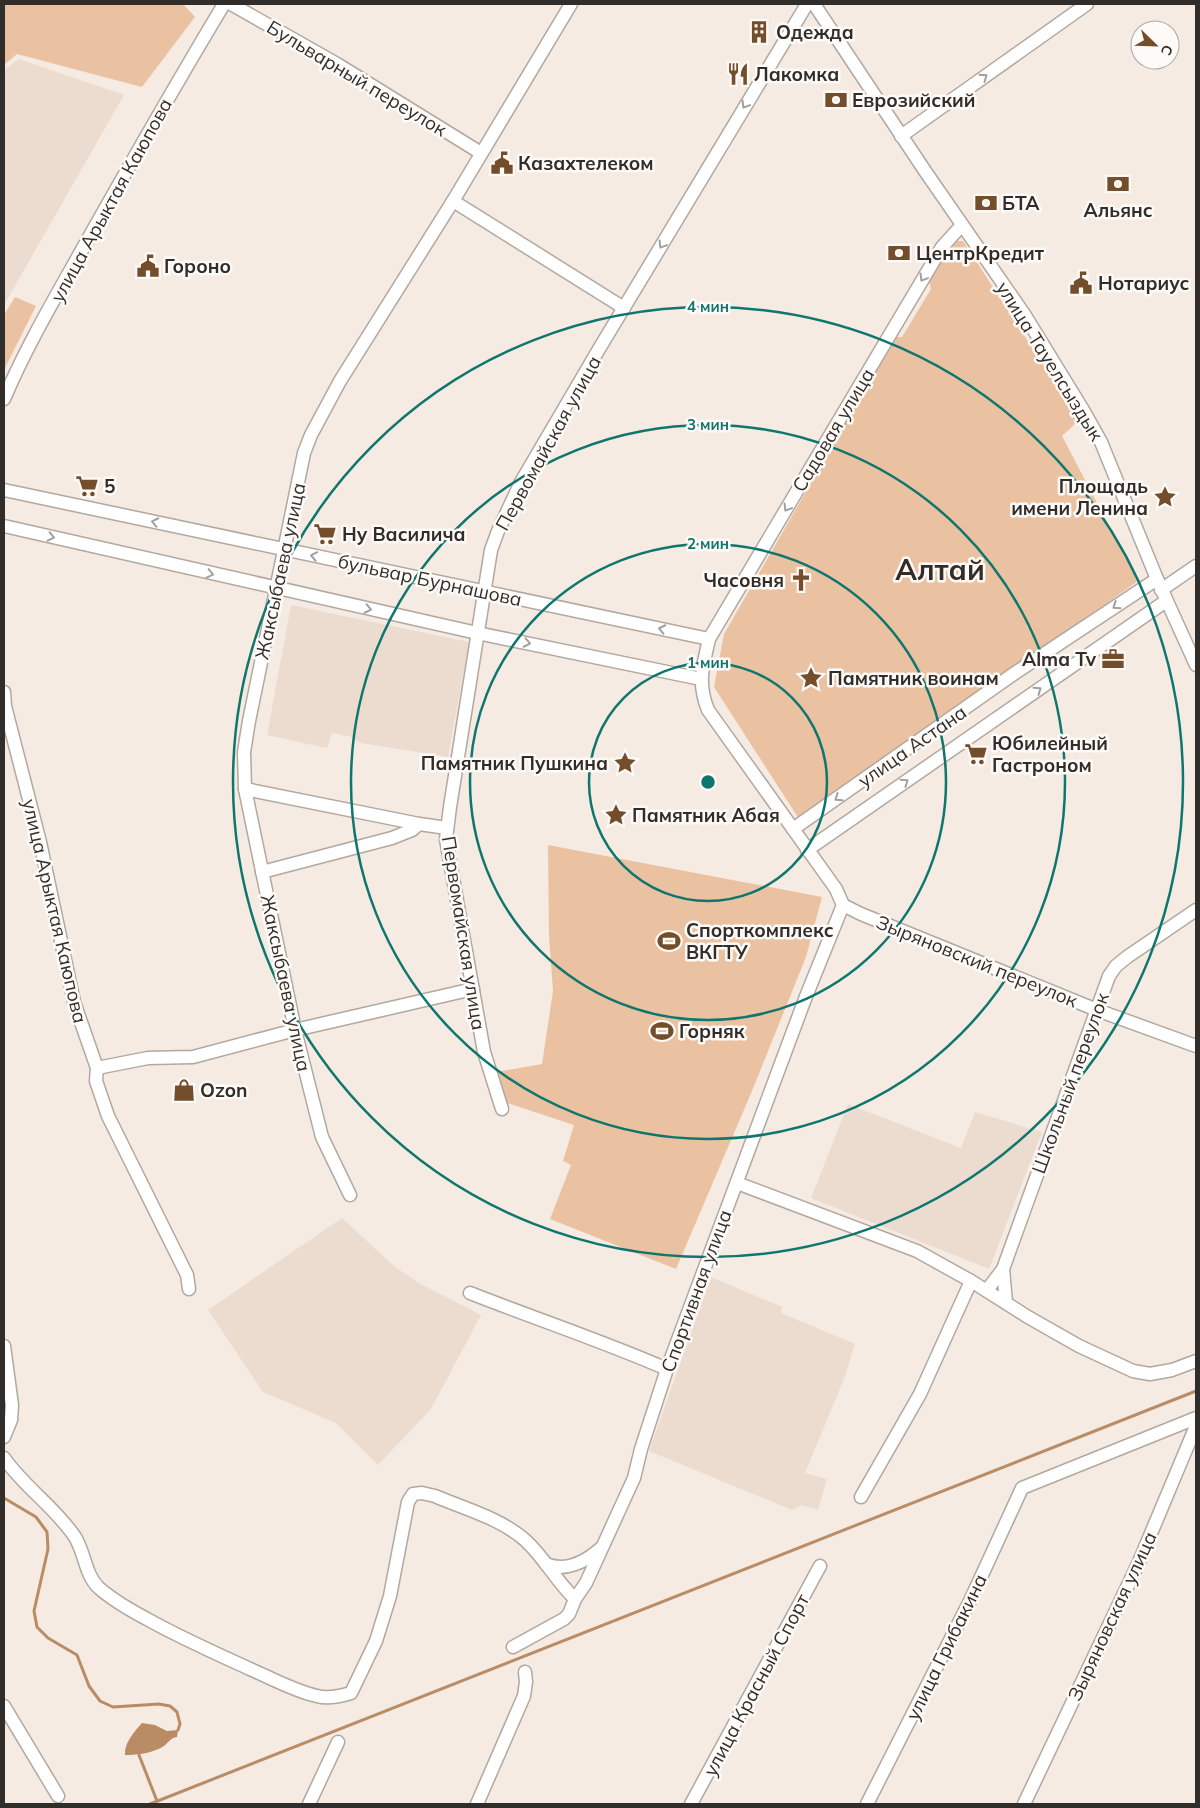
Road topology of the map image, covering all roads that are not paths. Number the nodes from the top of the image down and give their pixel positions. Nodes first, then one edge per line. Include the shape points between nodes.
1 (224, 4) edge
2 (231, 4) edge
3 (570, 4) edge
4 (807, 4) edge
5 (814, 4) edge
6 (1088, 4) edge
7 (901, 136) junction
8 (482, 153) junction
9 (453, 201) junction
10 (962, 225) junction
11 (624, 308) junction
12 (4, 399) edge
13 (4, 490) edge
14 (4, 526) edge
15 (284, 550) junction
16 (1196, 566) edge
17 (276, 589) junction
18 (484, 590) junction
19 (1161, 590) junction
20 (477, 633) junction
21 (709, 639) junction
22 (1196, 665) edge
23 (701, 679) junction
24 (4, 692) edge
25 (245, 788) junction
26 (419, 824) junction
27 (447, 828) junction
28 (793, 829) junction
29 (807, 850) junction
30 (262, 872) junction
31 (842, 905) junction
32 (1196, 910) edge
33 (473, 989) junction
34 (1097, 1010) junction
35 (295, 1030) junction
36 (1196, 1046) edge
37 (97, 1068) junction
38 (502, 1109) dead end
39 (737, 1182) junction
40 (350, 1195) dead end
41 (1003, 1269) junction
42 (971, 1280) junction
43 (189, 1289) dead end
44 (987, 1290) junction
45 (470, 1293) dead end
46 (1006, 1302) junction
47 (4, 1346) edge
48 (1196, 1361) edge
49 (667, 1369) junction
50 (1196, 1418) edge
51 (1196, 1426) edge
52 (4, 1437) edge
53 (4, 1458) edge
54 (861, 1497) dead end
55 (601, 1549) junction
56 (546, 1564) junction
57 (820, 1566) dead end
58 (574, 1599) junction
59 (514, 1647) dead end
60 (524, 1672) dead end
61 (4, 1706) edge
62 (338, 1742) dead end
63 (58, 1796) dead end
64 (309, 1804) edge
65 (477, 1804) edge
66 (691, 1804) edge
67 (866, 1804) edge
68 (1024, 1804) edge

1 - 12 street, улица Арыктая Каюпова via 51,305
2 - 8 street, Бульварный переулок via 337,64
3 - 8 street, Жаксыбаева улица
4 -> 11 street, Первомайская улица
5 - 7 street, улица Тауелсыздык
7 -> 6 street
7 - 10 street, улица Тауелсыздык
8 - 9 street, Жаксыбаева улица
9 - 11 street
9 - 15 street, Жаксыбаева улица via 340,381 311,435 304,453
10 - 19 street, улица Тауелсыздык via 1024,314 1102,442
10 -> 21 street, Садовая улица via 942,247
11 - 18 street, Первомайская улица via 521,482 491,550
15 -> 13 street, бульвар Бурнашова
14 -> 17 street
15 - 17 street, Жаксыбаева улица
18 -> 15 street, бульвар Бурнашова
16 - 19 street, улица Астана
17 -> 20 street
17 - 25 street, Жаксыбаева улица via 244,752
18 - 20 street, Первомайская улица
21 -> 18 street, бульвар Бурнашова
19 - 22 street, улица Тауелсыздык
19 -> 28 street, улица Астана via 1015,673
29 -> 19 street, улица Астана
20 -> 23 street
20 - 27 street, Первомайская улица
21 - 23 street, Садовая улица
23 - 28 street via 702,696 708,710
24 - 37 street, улица Арыктая Каюпова via 4,706 40,842 74,1002
25 - 26 street
25 - 30 street, Жаксыбаева улица
26 - 27 street
26 - 30 street via 392,838
27 - 33 street, Первомайская улица via 446,839
28 - 29 street
29 - 31 street via 836,888
30 - 35 street, Жаксыбаева улица
31 - 34 street, Зыряновский переулок
31 - 39 street, Спортивная улица
32 - 34 street, Школьный переулок via 1116,966
33 - 35 street
33 - 38 street, Первомайская улица via 484,1052
34 - 36 street, Зыряновский переулок
34 - 41 street, Школьный переулок
35 - 37 street via 193,1057 148,1058
35 - 40 street, Жаксыбаева улица via 322,1137
37 - 43 street, улица Арыктая Каюпова via 96,1081 108,1116 187,1275
39 - 42 street via 917,1251
39 - 49 street, Спортивная улица
41 - 44 street, Школьный переулок
41 - 46 street
42 - 44 street
42 - 54 street via 920,1394
44 - 46 street
45 - 49 street
46 - 48 street via 1079,1346 1133,1371 1157,1373
47 - 52 street via 12,1405 11,1420
49 - 55 street, Спортивная улица via 634,1478
50 - 67 street, улица Грибакина via 1022,1488 970,1601
51 - 68 street, Зыряновская улица via 1139,1562
53 - 56 street via 64,1523 75,1538 98,1586 122,1605 196,1645 318,1697 350,1693 379,1632 395,1578 412,1494 435,1496 510,1528
55 - 56 street via 564,1568
55 - 58 street, Спортивная улица via 586,1583
56 - 58 street
57 - 66 street, улица Красный Спорт
58 - 59 street, Спортивная улица via 564,1619
60 - 65 street via 524,1696
61 - 63 street
62 - 64 street

